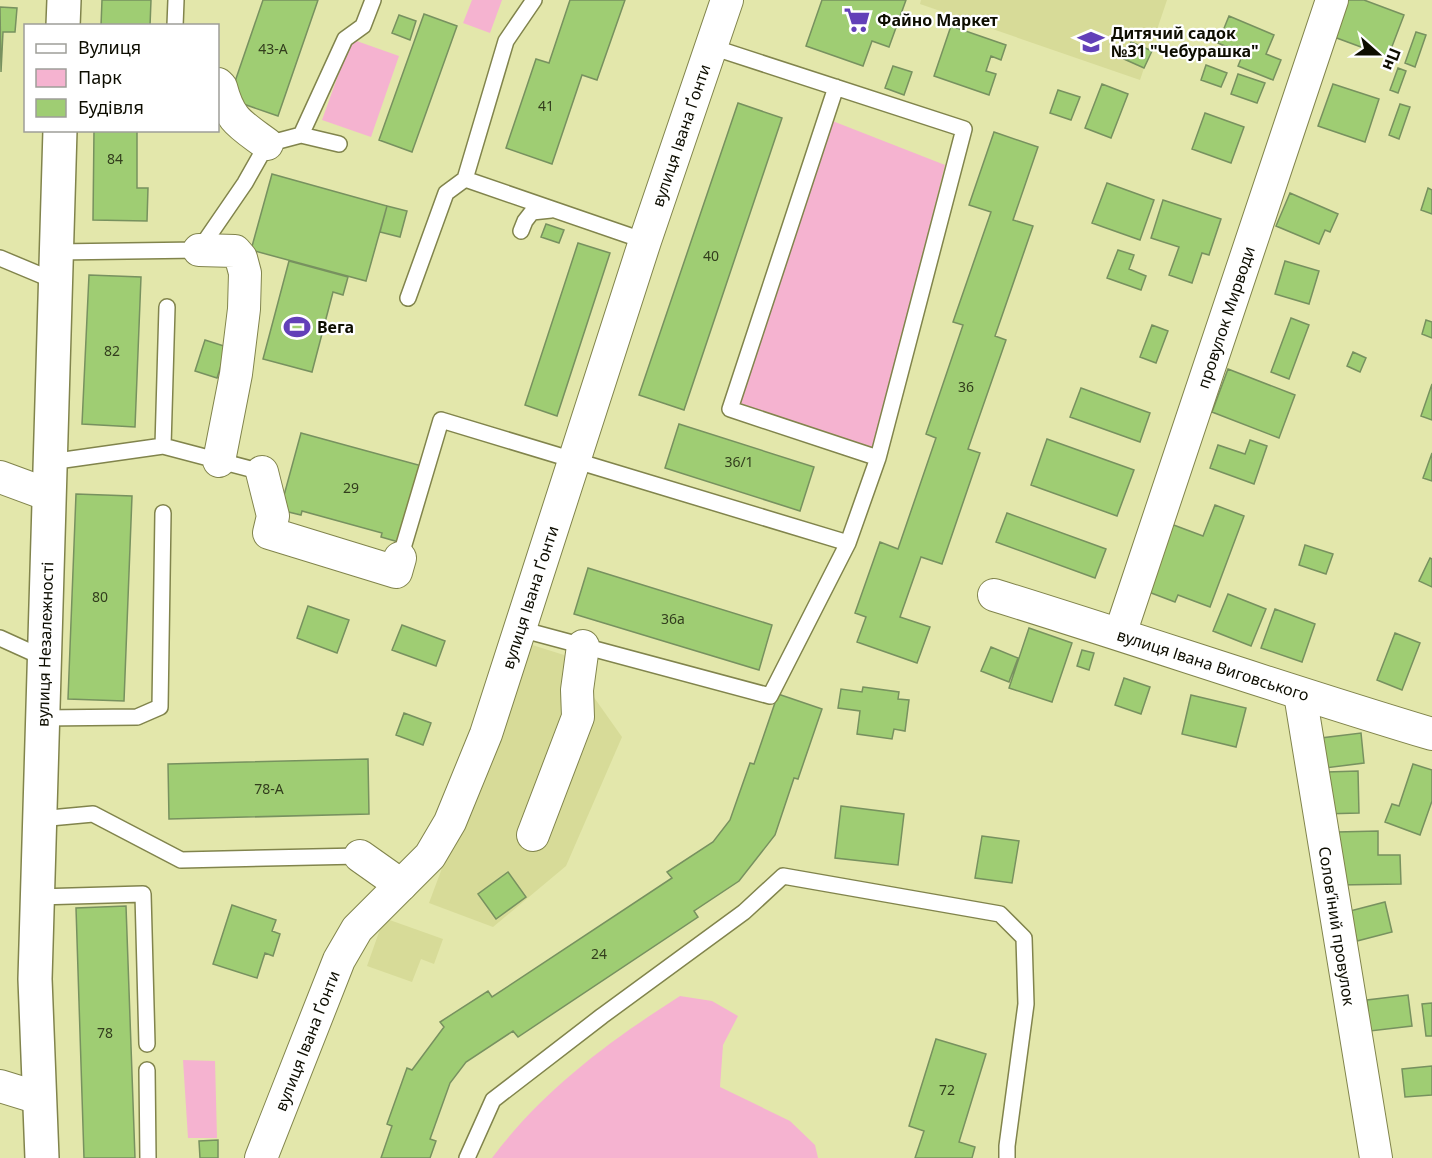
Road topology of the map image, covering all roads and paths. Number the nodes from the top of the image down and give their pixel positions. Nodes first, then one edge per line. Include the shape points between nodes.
1 (64, 0) edge
2 (176, 0) edge
3 (373, 0) edge
4 (534, 0) edge
5 (727, 0) edge
6 (1332, 0) edge
7 (63, 24) edge
8 (175, 24) edge
9 (712, 47) junction
10 (219, 85) edge
11 (836, 87) junction
12 (60, 132) edge
13 (301, 135) junction
14 (267, 144) junction
15 (339, 144) dead end
16 (465, 179) junction
17 (554, 210) junction
18 (521, 231) dead end
19 (645, 241) junction
20 (199, 250) junction
21 (0, 258) edge
22 (56, 266) junction
23 (408, 298) dead end
24 (167, 307) dead end
25 (163, 446) junction
26 (878, 458) junction
27 (219, 461) junction
28 (575, 461) junction
29 (50, 462) junction
30 (262, 472) joint
31 (0, 477) edge
32 (49, 495) junction
33 (163, 513) dead end
34 (848, 543) junction
35 (400, 558) joint
36 (994, 595) dead end
37 (520, 629) junction
38 (1120, 634) junction
39 (0, 638) edge
40 (583, 646) junction
41 (44, 658) junction
42 (1300, 694) junction
43 (42, 718) junction
44 (1432, 734) edge
45 (39, 819) junction
46 (533, 835) dead end
47 (360, 856) joint
48 (401, 885) junction
49 (37, 897) junction
50 (147, 1044) dead end
51 (147, 1071) dead end
52 (0, 1086) edge
53 (39, 1098) junction
54 (42, 1158) edge
55 (148, 1158) edge
56 (261, 1158) edge
57 (467, 1158) edge
58 (1007, 1158) edge
59 (1376, 1158) edge

1 - 7 main road
2 - 8 lane
3 - 13 lane via 363,26 345,39
4 - 16 lane via 506,41
5 - 9 street, вулиця Івана Ґонти
6 - 38 street, провулок Мирводи
9 - 11 lane
9 - 19 street, вулиця Івана Ґонти
10 - 14 street via 235,121
11 - 26 lane via 964,129
11 - 26 lane via 730,409
12 - 22 main road, вулиця Незалежності
13 - 14 lane
13 - 15 lane
14 - 20 lane
16 - 17 lane
16 - 23 lane via 446,193
17 - 18 lane via 532,213
17 - 19 lane
19 - 28 street, вулиця Івана Ґонти
20 - 22 lane
20 - 27 street via 235,251 244,273 241,342
21 - 22 lane
22 - 29 main road, вулиця Незалежності
24 - 25 lane
25 - 27 lane
25 - 29 lane
26 - 34 lane
27 - 30 lane
28 - 34 lane
28 - 35 lane via 441,420
28 - 37 street, вулиця Івана Ґонти
29 - 32 main road, вулиця Незалежності
30 - 35 street via 273,516 269,533 396,572
31 - 32 street
32 - 41 main road, вулиця Незалежності
33 - 43 lane via 160,707 137,717
34 - 40 lane via 770,696
36 - 38 street, вулиця Івана Виговського
37 - 40 lane
37 - 48 street, вулиця Івана Ґонти via 486,734 450,822 430,856
38 - 42 street, вулиця Івана Виговського
39 - 41 lane
40 - 46 street via 578,717
41 - 43 main road, вулиця Незалежності
42 - 44 street, вулиця Івана Виговського
42 - 59 street, Соловʼїний провулок
43 - 45 main road, вулиця Незалежності
45 - 47 lane via 93,814 181,860
45 - 49 main road, вулиця Незалежності
47 - 48 street
48 - 56 street, вулиця Івана Ґонти via 357,929 339,960
49 - 50 lane via 143,894
49 - 53 main road, вулиця Незалежності
51 - 55 lane
52 - 53 street
53 - 54 main road, вулиця Незалежності
57 - 58 lane via 493,1100 744,912 783,876 1000,914 1024,938 1026,1004

